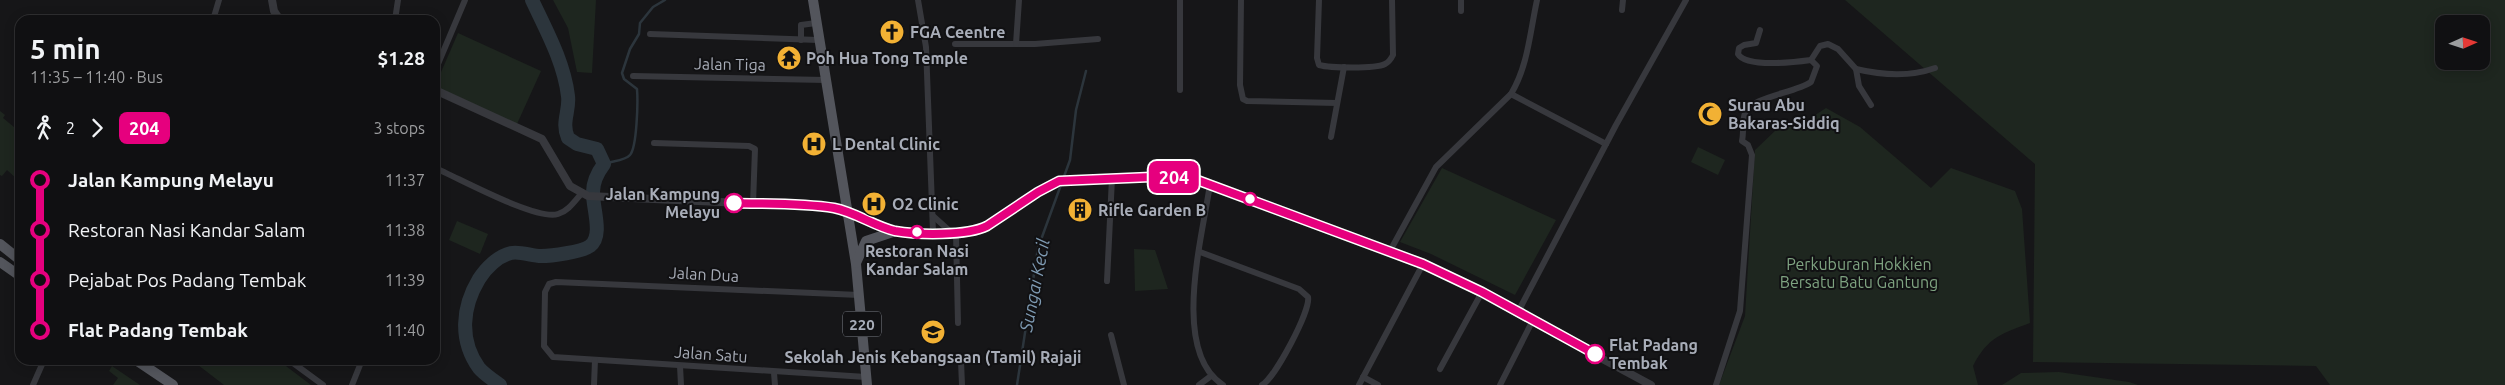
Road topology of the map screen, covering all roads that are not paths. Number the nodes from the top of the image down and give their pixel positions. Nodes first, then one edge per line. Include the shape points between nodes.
1 (219, 0) edge
2 (272, 0) edge
3 (398, 0) edge
4 (465, 0) edge
5 (813, 0) edge
6 (918, 0) edge
7 (1019, 0) edge
8 (1180, 0) edge
9 (1241, 0) edge
10 (1319, 0) edge
11 (1392, 0) edge
12 (1461, 0) edge
13 (1537, 0) edge
14 (1623, 0) edge
15 (1686, 0) edge
16 (1622, 10) dead end
17 (1461, 11) dead end
18 (214, 15) edge
19 (277, 15) edge
20 (396, 15) edge
21 (816, 23) junction
22 (1760, 30) dead end
23 (650, 34) dead end
24 (1098, 39) dead end
25 (801, 40) junction
26 (818, 40) junction
27 (956, 44) dead end
28 (1016, 44) junction
29 (440, 59) edge
30 (1811, 60) junction
31 (1344, 66) junction
32 (1935, 68) dead end
33 (1856, 69) junction
34 (633, 76) dead end
35 (826, 80) junction
36 (1180, 90) dead end
37 (440, 92) edge
38 (1511, 94) junction
39 (1337, 102) junction
40 (1871, 105) dead end
41 (1331, 137) dead end
42 (654, 143) dead end
43 (1606, 144) junction
44 (440, 170) edge
45 (1112, 178) junction
46 (1210, 184) junction
47 (584, 195) junction
48 (753, 204) junction
49 (848, 212) junction
50 (933, 216) junction
51 (896, 231) junction
52 (933, 232) junction
53 (954, 233) junction
54 (0, 244) edge
55 (1390, 251) junction
56 (1200, 252) junction
57 (15, 256) edge
58 (0, 262) edge
59 (856, 264) junction
60 (1423, 264) junction
61 (15, 272) edge
62 (1108, 281) dead end
63 (1482, 292) junction
64 (859, 295) junction
65 (1518, 312) junction
66 (1533, 320) junction
67 (958, 323) dead end
68 (1111, 335) dead end
69 (553, 357) joint
70 (595, 360) junction
71 (961, 361) dead end
72 (42, 365) edge
73 (143, 365) edge
74 (153, 365) edge
75 (296, 365) edge
76 (360, 365) edge
77 (680, 366) junction
78 (1440, 369) dead end
79 (774, 372) junction
80 (1211, 376) junction
81 (1363, 377) junction
82 (867, 381) edge
83 (33, 385) edge
84 (173, 385) edge
85 (178, 385) edge
86 (323, 385) edge
87 (352, 385) edge
88 (594, 385) edge
89 (681, 385) edge
90 (775, 385) edge
91 (962, 385) edge
92 (1124, 385) edge
93 (1199, 385) edge
94 (1223, 385) edge
95 (1262, 385) edge
96 (1359, 385) edge
97 (1378, 385) edge
98 (1500, 385) edge
99 (1651, 385) edge
100 (1716, 385) edge

1 - 18 street
2 - 19 street
3 - 20 street
4 - 29 street
5 - 21 main road, 220
6 - 50 street via 926,47
7 - 28 street
8 - 36 street
9 - 39 street via 1241,97 1247,102
10 - 31 street via 1319,65
11 - 31 street via 1393,55 1390,60 1383,65
12 - 17 street
13 - 38 street via 1523,69
14 - 16 street
15 - 43 street
21 - 25 street via 801,25
21 - 26 main road, 220
22 - 30 street via 1756,43 1739,48 1738,54 1742,59 1754,63
23 - 25 street
24 - 28 street
25 - 26 street
26 - 35 main road, 220
27 - 28 street
30 - 33 street via 1820,46 1828,44 1838,49
30 - 100 street via 1817,66 1811,82 1753,103 1745,113 1742,141 1748,145 1752,155 1740,311
31 - 39 street
32 - 33 street via 1912,74
33 - 40 street via 1860,86
34 - 35 street, Jalan Tiga
35 - 49 main road, 220
37 - 47 street via 542,139 565,180
38 - 43 street
38 - 55 street via 1436,167
39 - 41 street
42 - 48 street via 749,146 755,149
43 - 65 street
44 - 47 street via 547,216 558,214
45 - 46 street via 1181,178
45 - 53 street via 1063,180 979,230
45 - 62 street
46 - 55 street
46 - 56 street
47 - 48 street
48 - 49 street via 827,207
49 - 51 street
49 - 59 main road, 220
50 - 52 street
50 - 53 street
51 - 52 street
51 - 59 main road via 866,241
52 - 53 street
53 - 67 street
54 - 57 main road
55 - 60 street
56 - 80 street via 1194,327 1199,350
56 - 95 street via 1299,289 1308,297 1309,306 1290,344 1271,378
58 - 61 main road
59 - 64 main road, 220
60 - 63 street
60 - 81 street
63 - 65 street
63 - 78 street
64 - 69 street, Jalan Dua via 556,282 549,284 545,292 544,346
64 - 82 main road, 220
65 - 66 street
66 - 98 street
66 - 99 street
68 - 92 street
69 - 70 street, Jalan Satu
70 - 77 street, Jalan Satu
70 - 88 street
71 - 91 street
72 - 83 street
73 - 84 main road
74 - 85 main road
75 - 86 street
76 - 87 street
77 - 79 street, Jalan Satu
77 - 89 street
79 - 82 street, Jalan Satu
79 - 90 street
80 - 93 street
80 - 94 street
81 - 96 street
81 - 97 street

